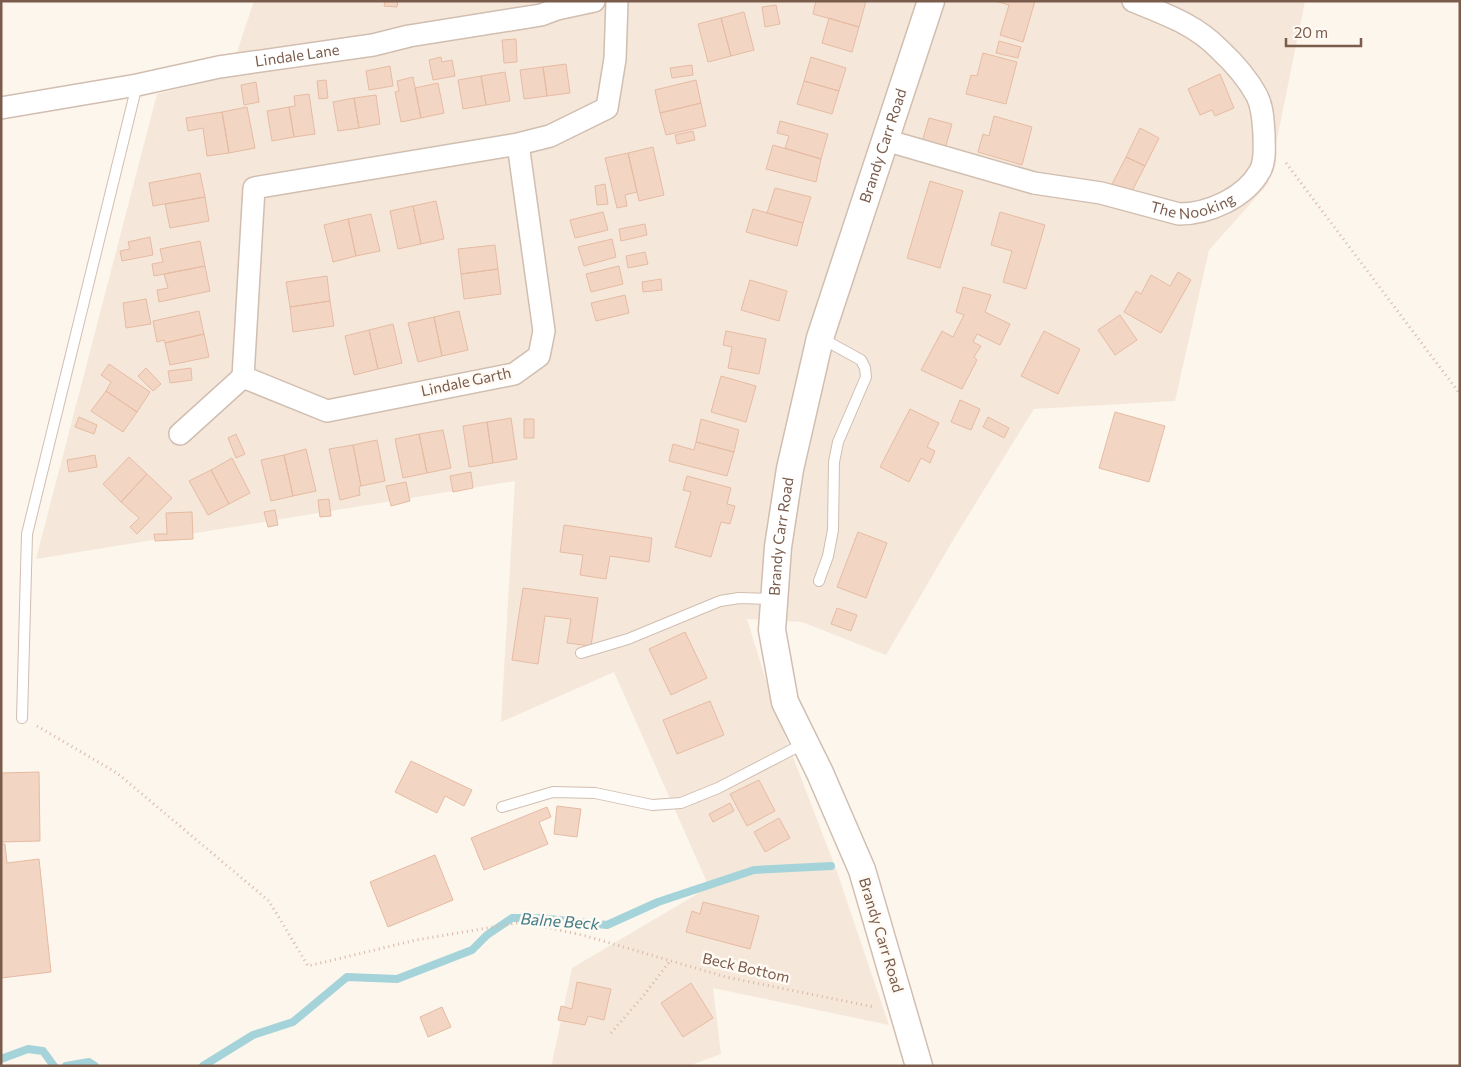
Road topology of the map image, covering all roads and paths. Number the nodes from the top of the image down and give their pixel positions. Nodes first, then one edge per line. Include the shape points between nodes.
1 (594, 1) edge
2 (617, 1) edge
3 (931, 1) edge
4 (1144, 4) edge
5 (137, 85) junction
6 (1, 108) edge
7 (885, 140) junction
8 (518, 144) junction
9 (1264, 156) junction
10 (820, 338) junction
11 (243, 377) junction
12 (1460, 394) edge
13 (180, 434) dead end
14 (819, 581) dead end
15 (774, 599) junction
16 (581, 653) dead end
17 (22, 718) joint
18 (806, 743) junction
19 (502, 807) dead end
20 (670, 961) junction
21 (905, 1012) junction
22 (611, 1034) dead end
23 (919, 1066) edge

1 - 5 street, Lindale Lane via 541,15 409,36 373,45 218,67
2 - 8 street via 615,59 608,108 550,136
3 - 7 street, Brandy Carr Road
4 - 9 street, The Nooking via 1200,33 1233,64 1258,97 1262,108
5 - 6 street, Lindale Lane
5 - 17 lane via 27,534
7 - 9 street, The Nooking via 1034,183 1101,193 1179,214 1204,211 1241,193 1252,183
7 - 10 street, Brandy Carr Road
8 - 11 street via 254,188
8 - 11 street, Lindale Garth via 544,331 539,356 514,374 328,411
9 - 12 path via 1280,154
10 - 14 lane via 861,360 866,377 838,442 834,462 833,530
10 - 15 street, Brandy Carr Road via 790,468
11 - 13 street
15 - 16 lane via 720,601 628,639
15 - 18 street, Brandy Carr Road via 772,630 785,702
17 - 20 path, Beck Bottom via 116,773 269,901 308,966 416,940 523,922 586,936
18 - 19 lane via 681,803 652,805 595,792 553,792
18 - 21 street, Brandy Carr Road via 862,870
20 - 21 path, Beck Bottom via 726,978
20 - 22 path
21 - 23 street, Brandy Carr Road

